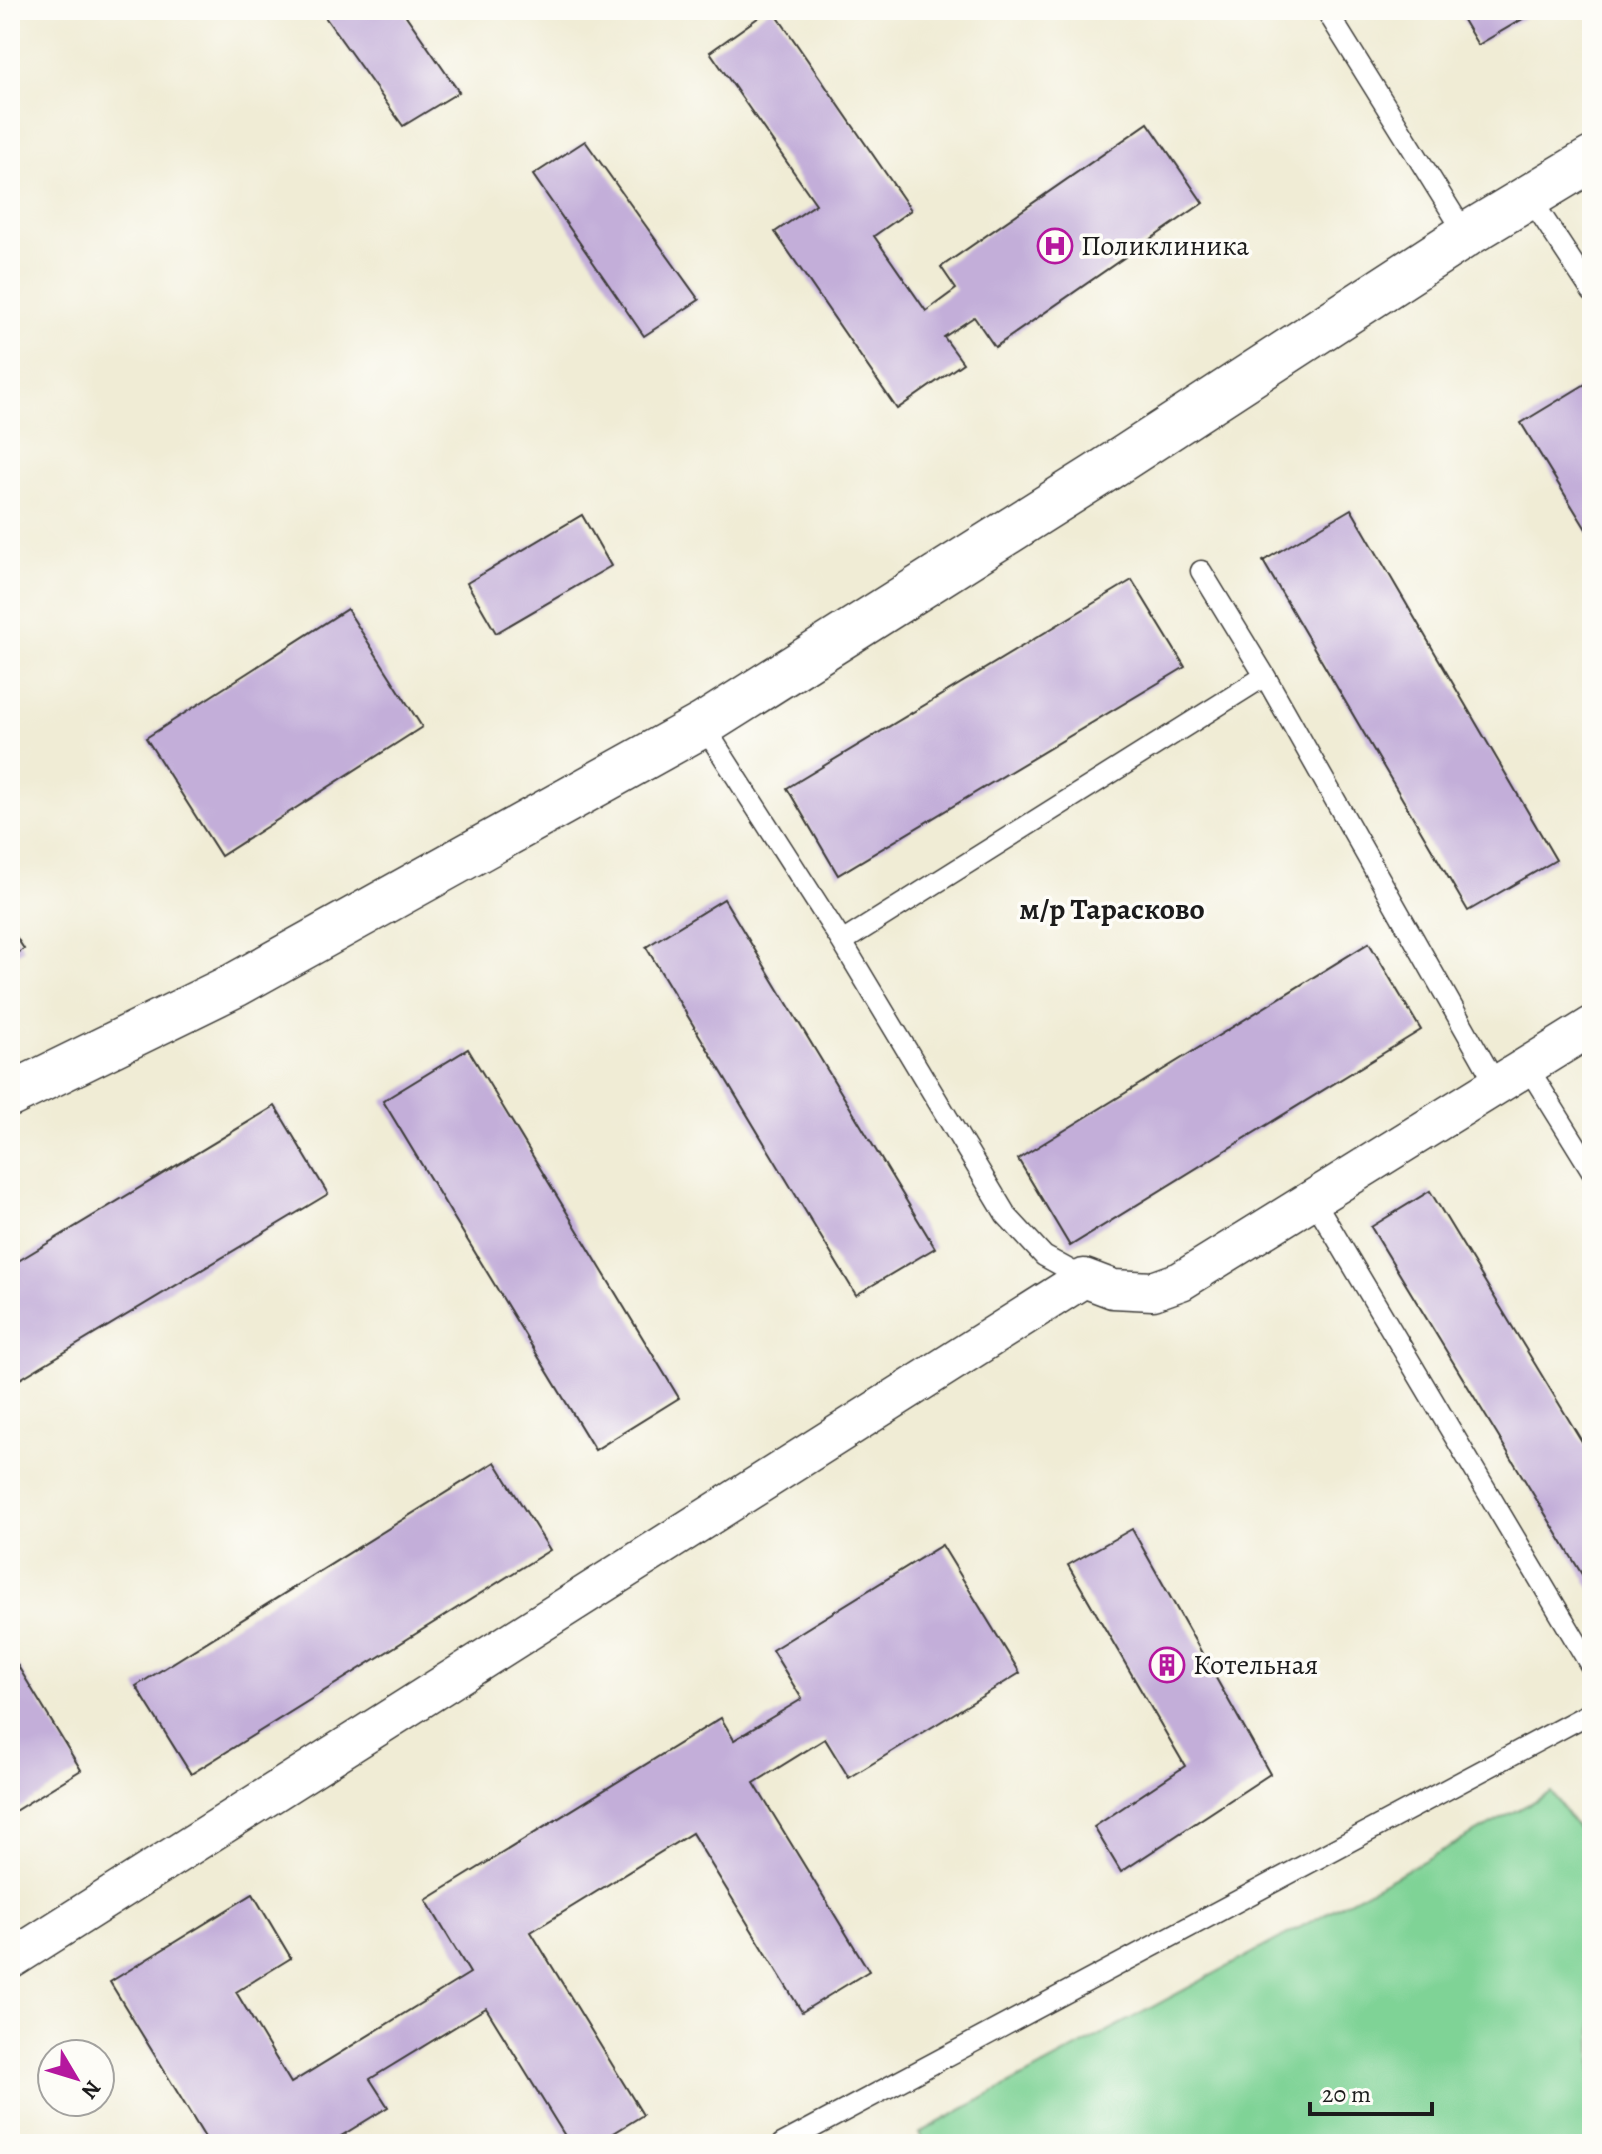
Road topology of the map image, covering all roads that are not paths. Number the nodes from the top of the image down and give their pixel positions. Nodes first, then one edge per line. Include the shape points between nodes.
1 (1326, 10) edge
2 (1592, 159) edge
3 (1529, 196) junction
4 (1466, 235) junction
5 (1592, 292) edge
6 (1201, 571) dead end
7 (1265, 676) junction
8 (703, 725) junction
9 (842, 942) junction
10 (1592, 1026) edge
11 (1512, 1076) junction
12 (10, 1095) edge
13 (1592, 1171) edge
14 (1314, 1200) junction
15 (1084, 1278) junction
16 (1592, 1668) edge
17 (1592, 1712) edge
18 (10, 1960) edge
19 (782, 2144) edge

1 - 4 lane
2 - 3 street
3 - 4 street
3 - 5 lane
4 - 8 street
6 - 7 lane
7 - 9 lane
7 - 11 lane
8 - 9 lane
8 - 12 street via 235,985
9 - 15 lane via 1006,1215 1044,1256
10 - 11 street
11 - 13 lane
11 - 14 street
14 - 15 street via 1181,1281 1153,1291 1113,1289
14 - 16 lane
15 - 18 street
17 - 19 lane

